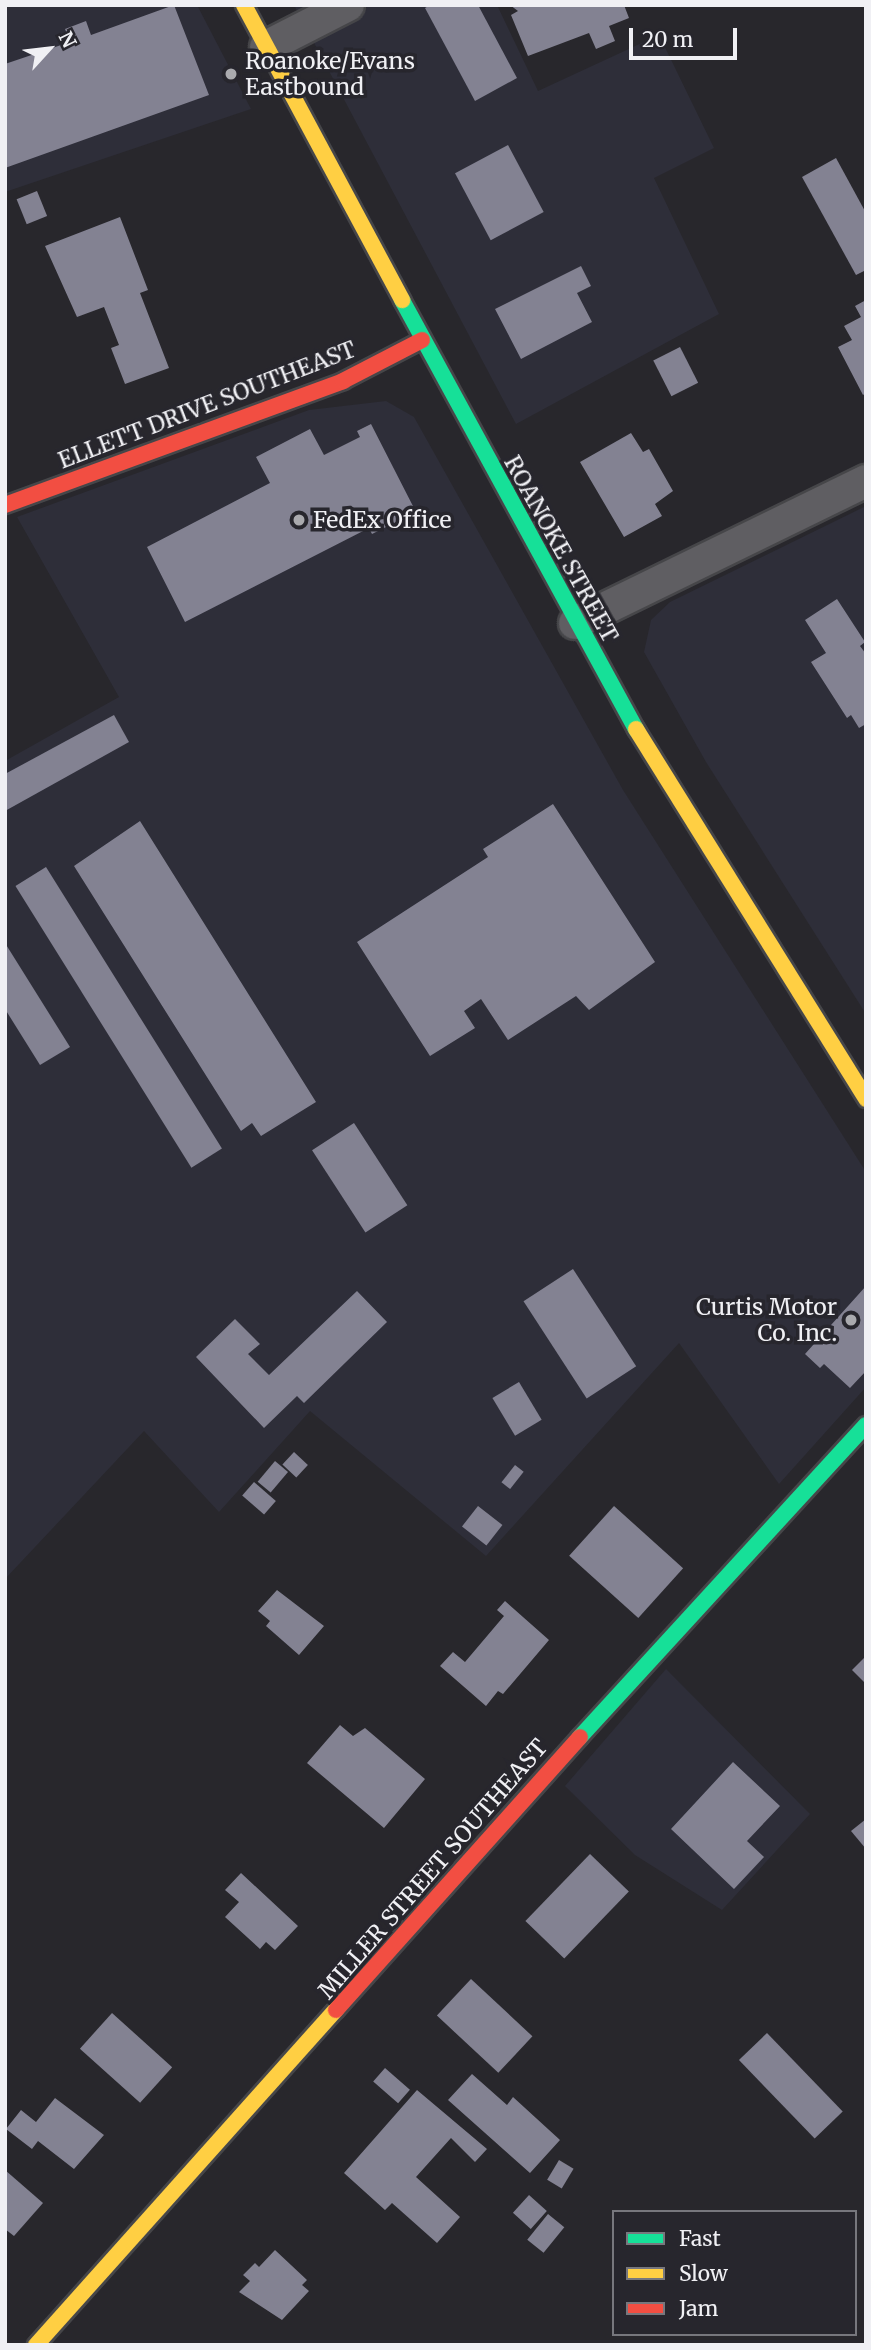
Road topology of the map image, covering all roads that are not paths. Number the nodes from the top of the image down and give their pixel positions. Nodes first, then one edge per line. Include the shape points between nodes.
1 (244, 5) edge
2 (348, 5) edge
3 (266, 47) junction
4 (422, 340) junction
5 (866, 481) edge
6 (5, 505) edge
7 (575, 623) junction
8 (866, 1099) edge
9 (866, 1425) edge
10 (36, 2345) edge

1 - 3 street, ROANOKE STREET
2 - 3 street
3 - 4 street, ROANOKE STREET
4 - 6 street, ELLETT DRIVE SOUTHEAST via 343,381
4 - 7 street, ROANOKE STREET
5 - 7 street
7 - 8 street, ROANOKE STREET via 640,737
9 - 10 street, MILLER STREET SOUTHEAST via 744,1553

